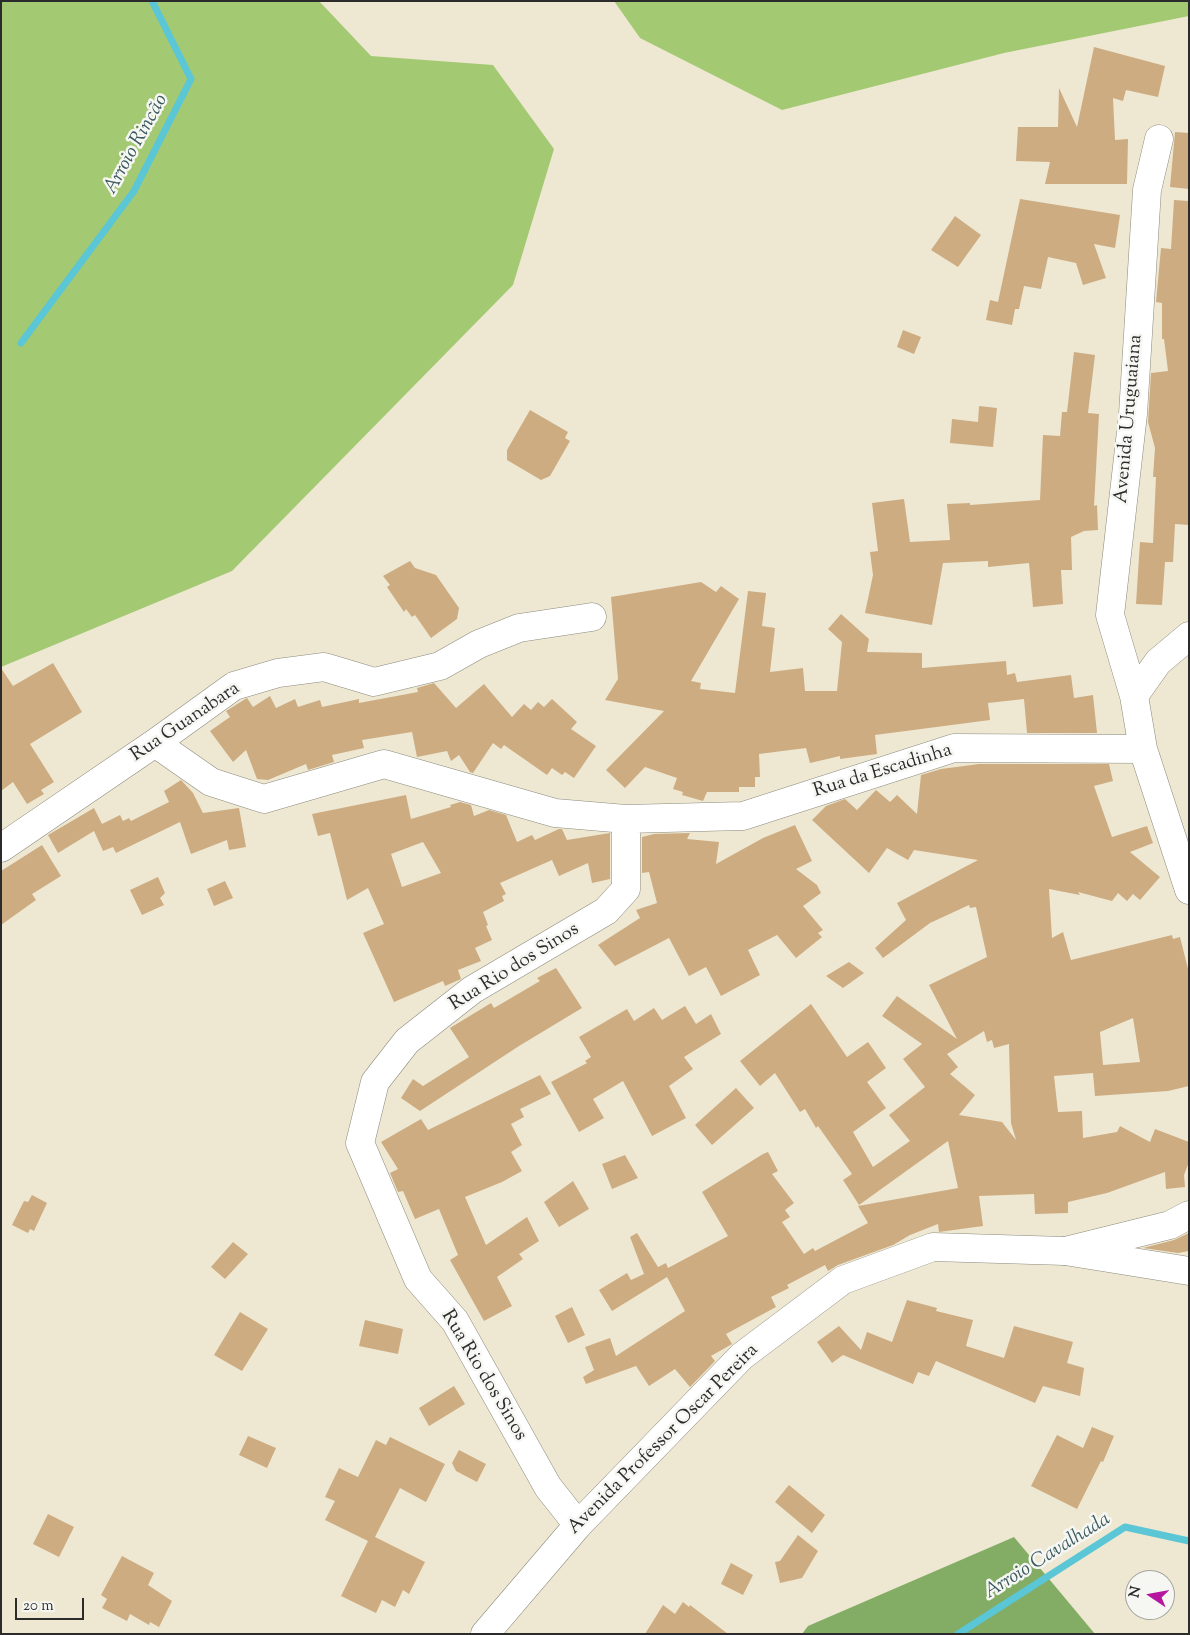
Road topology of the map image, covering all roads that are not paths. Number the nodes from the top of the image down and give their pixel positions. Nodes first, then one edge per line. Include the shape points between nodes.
1 (1160, 139) dead end
2 (592, 617) dead end
3 (1189, 636) edge
4 (1134, 696) junction
5 (155, 743) junction
6 (1143, 749) junction
7 (626, 819) junction
8 (1, 848) edge
9 (1189, 890) edge
10 (1189, 1215) edge
11 (1065, 1251) junction
12 (1189, 1271) edge
13 (578, 1525) junction
14 (485, 1634) edge

1 - 4 street, Avenida Uruguaiana via 1147,190 1133,414 1110,615
2 - 5 street, Rua Guanabara via 519,628 440,666 374,682 324,667 260,678 234,686
3 - 4 street via 1158,662
4 - 6 street, Avenida Uruguaiana
5 - 7 street, Rua da Escadinha via 211,782 264,799 384,764 555,813
5 - 8 street, Rua Guanabara
6 - 7 street, Rua da Escadinha via 954,748 743,816
6 - 9 street, Avenida Uruguaiana
7 - 13 street, Rua Rio dos Sinos via 626,889 606,911 472,990 407,1041 375,1082 360,1143 418,1279 455,1321 548,1487
10 - 11 street via 1170,1225
11 - 12 street, Avenida Professor Oscar Pereira
11 - 13 street, Avenida Professor Oscar Pereira via 932,1247 843,1280 742,1356
13 - 14 street, Avenida Professor Oscar Pereira

